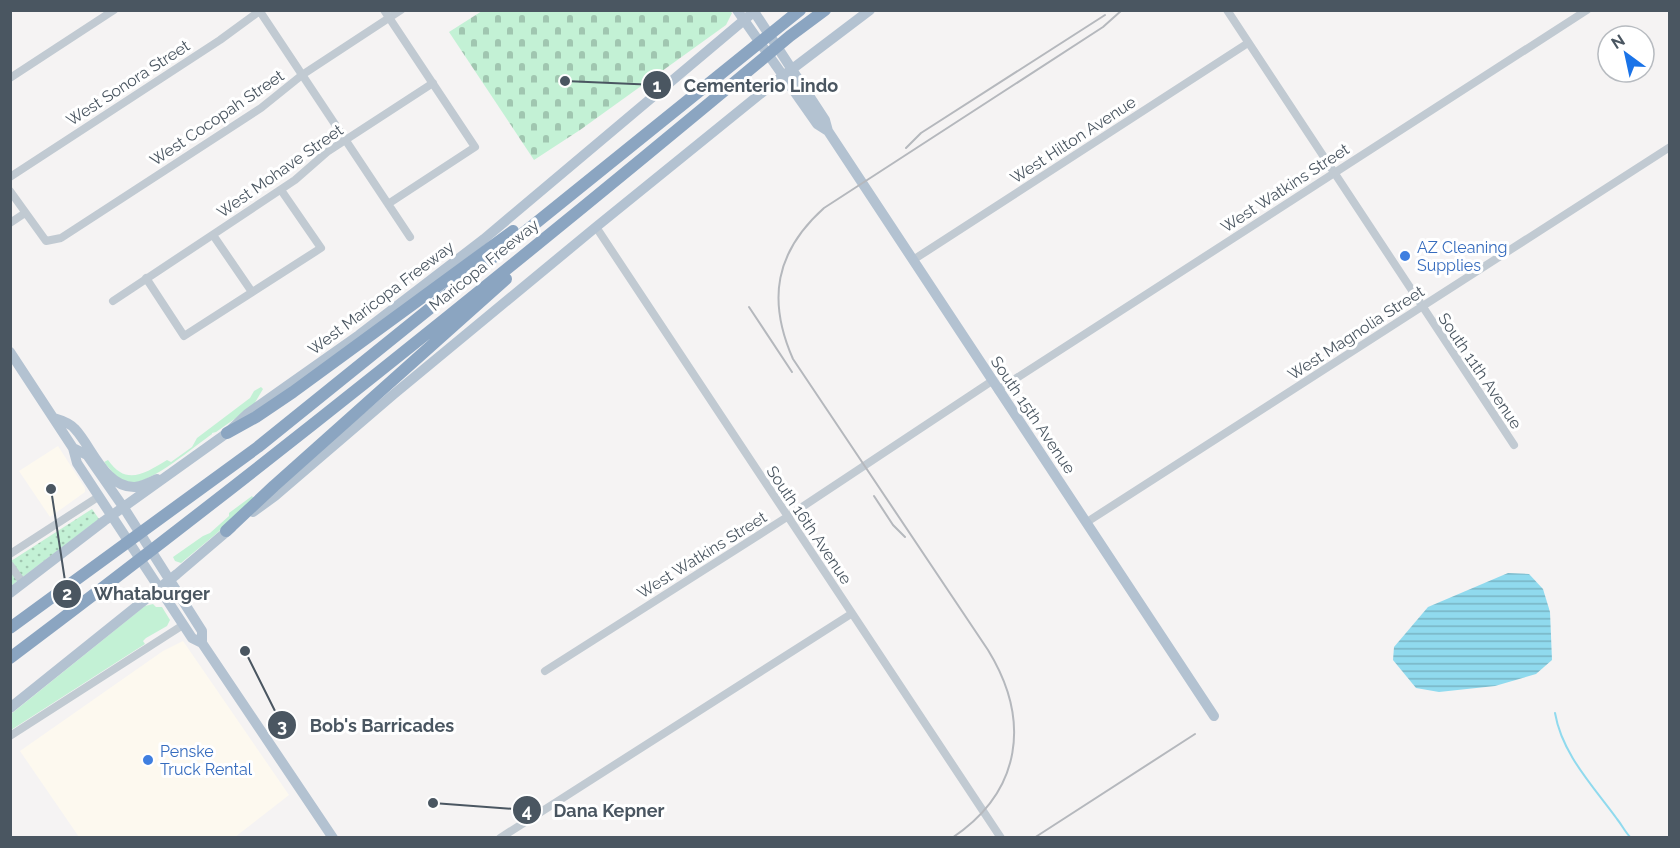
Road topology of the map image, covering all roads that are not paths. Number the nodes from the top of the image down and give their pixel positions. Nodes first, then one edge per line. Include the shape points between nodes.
1 (94, 10) edge
2 (114, 10) edge
3 (384, 10) edge
4 (401, 10) edge
5 (800, 10) edge
6 (825, 10) edge
7 (870, 10) edge
8 (1227, 10) edge
9 (1587, 10) edge
10 (260, 11) edge
11 (754, 11) edge
12 (741, 15) edge
13 (389, 18) junction
14 (100, 20) junction
15 (1248, 43) junction
16 (793, 70) junction
17 (302, 75) junction
18 (783, 76) junction
19 (10, 78) edge
20 (433, 83) junction
21 (828, 131) junction
22 (345, 140) junction
23 (1670, 147) edge
24 (1334, 172) junction
25 (10, 177) edge
26 (281, 190) junction
27 (10, 191) edge
28 (388, 204) junction
29 (548, 212) junction
30 (25, 213) junction
31 (10, 222) edge
32 (596, 227) junction
33 (213, 234) junction
34 (410, 237) dead end
35 (544, 239) junction
36 (913, 260) junction
37 (146, 278) junction
38 (252, 292) junction
39 (113, 300) dead end
40 (1422, 307) junction
41 (10, 352) edge
42 (995, 386) junction
43 (54, 417) junction
44 (227, 433) junction
45 (1514, 445) dead end
46 (73, 448) junction
47 (172, 472) junction
48 (98, 497) junction
49 (124, 508) junction
50 (111, 517) junction
51 (787, 517) junction
52 (1087, 522) junction
53 (226, 531) junction
54 (10, 554) edge
55 (10, 565) edge
56 (170, 580) junction
57 (23, 583) junction
58 (158, 589) junction
59 (10, 593) edge
60 (851, 614) junction
61 (183, 625) junction
62 (10, 628) edge
63 (202, 644) junction
64 (10, 658) edge
65 (545, 671) dead end
66 (10, 708) edge
67 (1214, 716) dead end
68 (10, 736) edge
69 (333, 837) edge
70 (500, 837) edge
71 (1001, 837) edge

1 - 14 street
2 - 14 street
3 - 13 street
4 - 13 street, West Cocopah Street
5 - 29 highway, Maricopa Freeway
6 - 35 highway, Maricopa Freeway
7 - 16 main road
8 - 15 street, South 11th Avenue
9 - 24 street, West Watkins Street
10 - 17 street
10 - 25 street, West Sonora Street
11 - 12 main road, West Maricopa Freeway
11 - 16 main road, South 15th Avenue
12 - 18 main road, South 15th Avenue
12 - 44 main road, West Maricopa Freeway via 484,239 247,414
13 - 17 street, West Cocopah Street
13 - 20 street
14 - 19 street
15 - 24 street, South 11th Avenue
15 - 36 street, West Hilton Avenue
16 - 18 main road
16 - 21 main road, South 15th Avenue
17 - 22 street
17 - 30 street, West Cocopah Street via 261,108 54,241 46,241
18 - 21 main road, South 15th Avenue via 817,124
18 - 32 main road
20 - 22 street, West Mohave Street
20 - 28 street via 475,147
21 - 36 main road, South 15th Avenue
22 - 26 street, West Mohave Street
22 - 28 street
23 - 40 street, West Magnolia Street
24 - 40 street, South 11th Avenue
24 - 42 street, West Watkins Street
26 - 33 street, West Mohave Street
26 - 38 street via 321,248
27 - 30 street
28 - 34 street
29 - 44 highway via 531,218 292,392
29 - 62 highway, Maricopa Freeway via 258,447
30 - 31 street
32 - 51 street, South 16th Avenue
32 - 53 main road via 274,496
33 - 37 street, West Mohave Street
33 - 38 street
35 - 53 highway via 521,265
35 - 64 highway, Maricopa Freeway via 162,543
36 - 42 main road, South 15th Avenue
37 - 38 street via 184,336
37 - 39 street, West Mohave Street
40 - 45 street, South 11th Avenue
40 - 52 street, West Magnolia Street
41 - 43 main road
42 - 51 street, West Watkins Street
42 - 52 main road, South 15th Avenue
43 - 46 main road
43 - 47 main road via 75,429 119,482 136,487
44 - 47 main road, West Maricopa Freeway
46 - 48 main road via 76,463
46 - 49 main road via 87,455
47 - 49 main road, West Maricopa Freeway
48 - 50 main road
48 - 54 street
49 - 50 main road, West Maricopa Freeway
49 - 56 main road
50 - 57 main road, West Maricopa Freeway
50 - 58 main road
51 - 60 street, South 16th Avenue
51 - 65 street, West Watkins Street
52 - 67 main road, South 15th Avenue
53 - 56 main road
55 - 57 street
56 - 58 main road
56 - 63 main road via 202,631
57 - 59 main road, West Maricopa Freeway
58 - 61 main road
58 - 66 main road
60 - 70 street
60 - 71 street, South 16th Avenue
61 - 63 main road
61 - 68 street
63 - 69 main road

